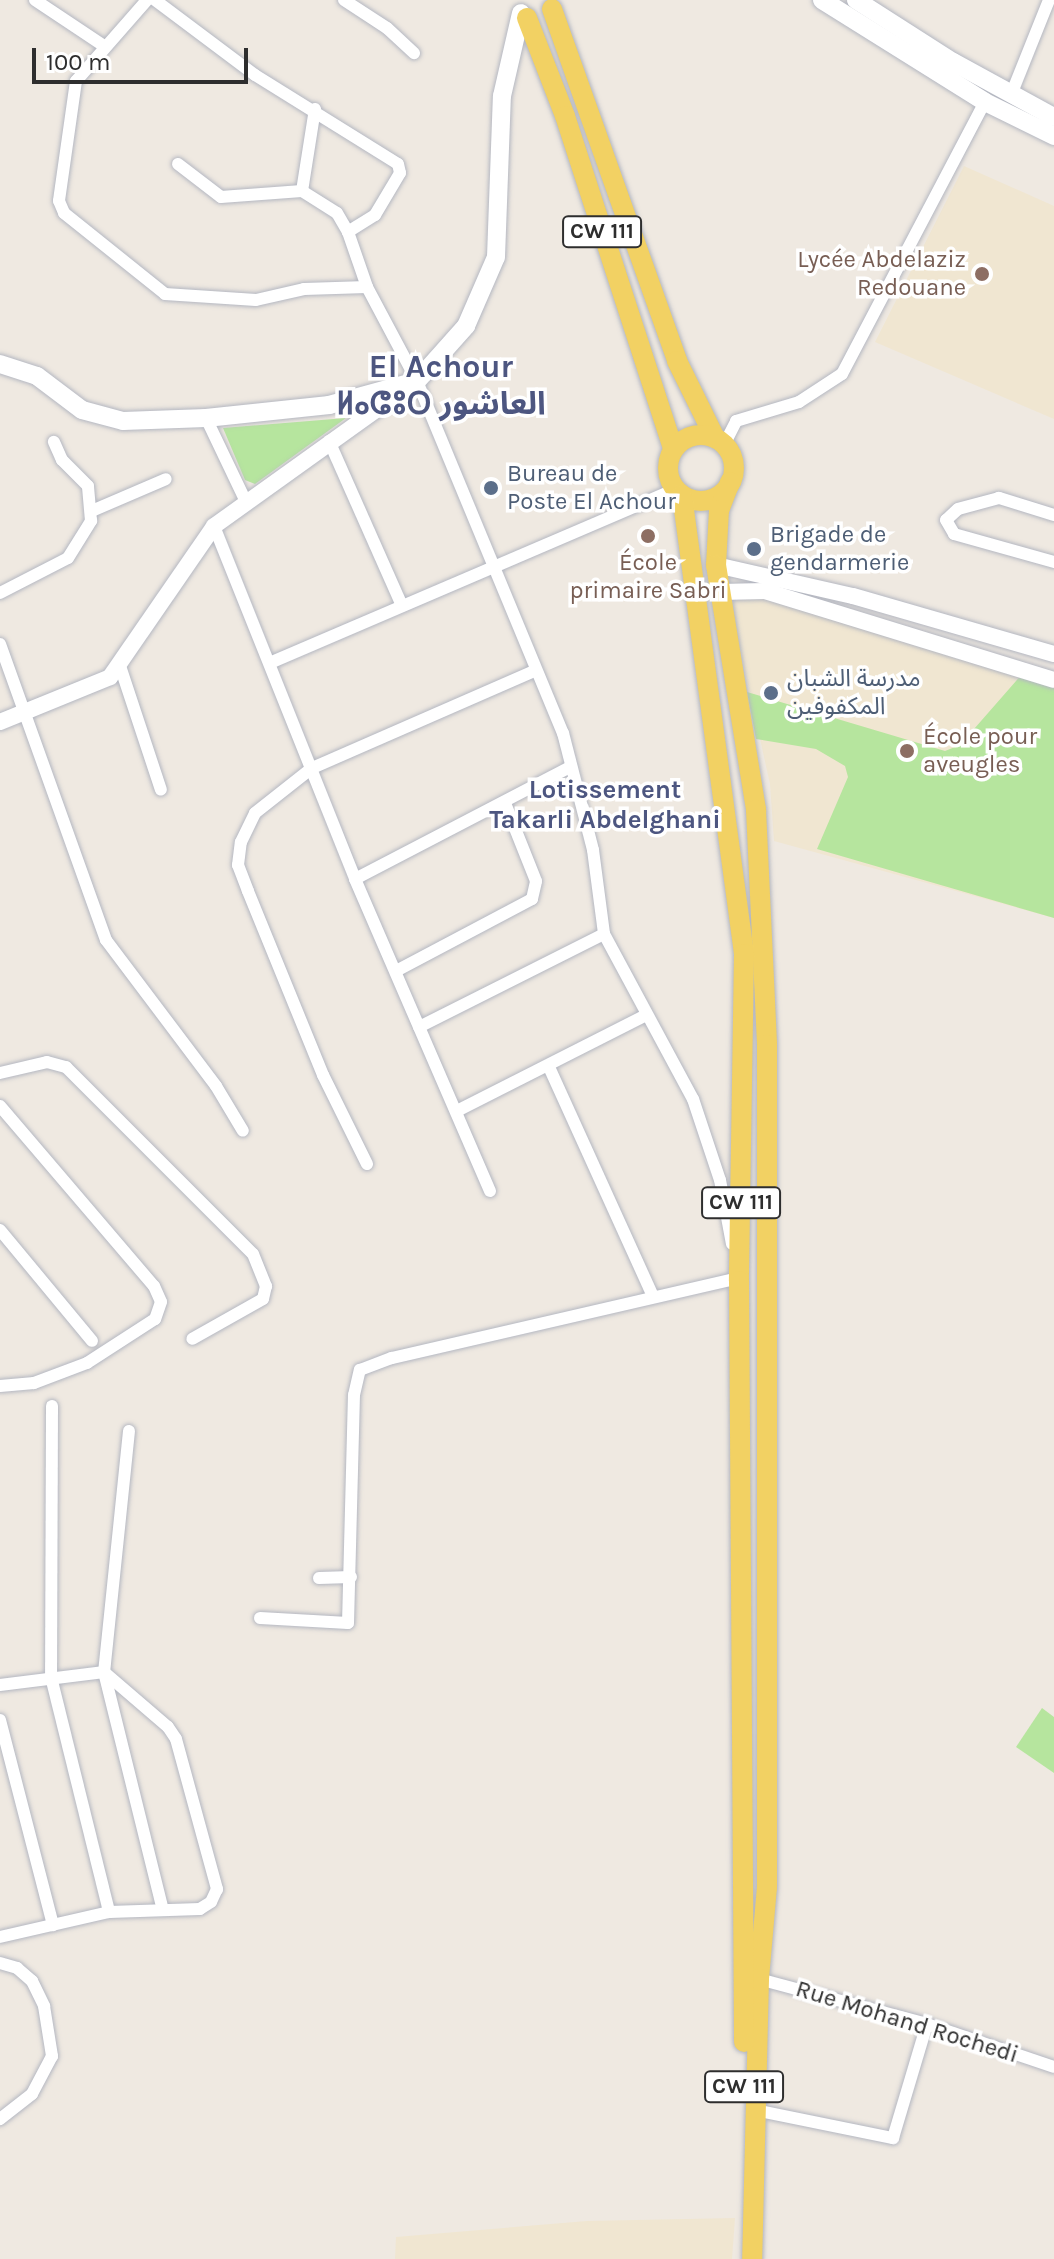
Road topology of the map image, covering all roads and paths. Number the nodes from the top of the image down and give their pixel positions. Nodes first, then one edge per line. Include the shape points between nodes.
1 (35, 0) edge
2 (147, 0) edge
3 (155, 0) edge
4 (344, 0) edge
5 (822, 0) edge
6 (856, 0) edge
7 (1049, 0) edge
8 (553, 5) edge
9 (521, 10) edge
10 (104, 46) junction
11 (414, 53) dead end
12 (1011, 95) junction
13 (985, 102) junction
14 (315, 109) junction
15 (1054, 117) edge
16 (1054, 136) edge
17 (178, 164) dead end
18 (302, 191) junction
19 (348, 232) junction
20 (367, 287) junction
21 (0, 364) edge
22 (417, 381) junction
23 (206, 418) junction
24 (329, 441) junction
25 (720, 441) junction
26 (54, 442) dead end
27 (673, 448) junction
28 (166, 479) dead end
29 (730, 482) junction
30 (678, 492) junction
31 (246, 502) junction
32 (94, 510) junction
33 (1054, 515) edge
34 (214, 526) junction
35 (1054, 562) edge
36 (492, 564) junction
37 (716, 565) junction
38 (720, 592) junction
39 (0, 593) edge
40 (402, 606) junction
41 (0, 644) edge
42 (1054, 654) edge
43 (272, 662) junction
44 (121, 669) junction
45 (536, 670) junction
46 (1054, 680) edge
47 (25, 713) junction
48 (0, 722) edge
49 (570, 767) junction
50 (312, 768) junction
51 (161, 790) dead end
52 (505, 803) junction
53 (355, 879) junction
54 (604, 934) junction
55 (396, 971) junction
56 (646, 1015) junction
57 (419, 1027) junction
58 (549, 1067) junction
59 (0, 1073) edge
60 (0, 1106) edge
61 (457, 1111) junction
62 (243, 1131) dead end
63 (367, 1164) dead end
64 (490, 1191) dead end
65 (0, 1230) edge
66 (739, 1281) junction
67 (653, 1296) junction
68 (192, 1339) dead end
69 (92, 1341) dead end
70 (0, 1386) edge
71 (52, 1406) dead end
72 (129, 1431) dead end
73 (351, 1577) junction
74 (319, 1578) dead end
75 (260, 1618) dead end
76 (104, 1672) junction
77 (51, 1677) junction
78 (0, 1685) edge
79 (0, 1720) edge
80 (163, 1910) junction
81 (109, 1912) junction
82 (53, 1925) junction
83 (0, 1937) edge
84 (0, 1963) edge
85 (759, 1979) junction
86 (927, 2024) junction
87 (1054, 2067) edge
88 (755, 2110) junction
89 (0, 2119) edge
90 (740, 2259) edge
91 (752, 2259) edge

1 - 10 street
2 - 10 street
3 - 14 street via 255,75
4 - 11 street
5 - 13 main road
6 - 12 main road
7 - 12 street
8 - 9 main road via 541,19
8 - 25 main road via 677,361
9 - 22 main road via 502,96 496,257 466,326
9 - 27 main road, CW 111 via 565,116
10 - 20 street via 76,81 59,201 64,213 165,294 256,300 304,289
12 - 15 main road
13 - 16 main road
13 - 25 street via 842,374 799,402 736,421
14 - 18 street
14 - 19 street via 400,168 375,215
17 - 18 street via 221,197
18 - 19 street via 337,213
19 - 20 street
20 - 22 street
21 - 23 main road via 37,376 82,410 104,419
22 - 23 main road via 329,405
22 - 24 street
22 - 36 street
23 - 31 street
24 - 31 street
24 - 40 street
25 - 27 main road via 694,436
25 - 29 main road via 734,469
26 - 32 street via 62,460 88,486
27 - 30 main road via 669,474
28 - 32 street
29 - 30 main road via 710,499
29 - 37 main road via 719,510
30 - 36 street
30 - 66 main road, CW 111 via 744,954
31 - 34 street
32 - 39 street via 82,542 68,558
33 - 35 street via 999,498 958,509 946,520 954,534
34 - 43 street
34 - 44 street
36 - 40 street
36 - 45 street
37 - 38 main road
37 - 42 street via 853,596
38 - 46 street via 765,591
38 - 85 main road via 756,810 766,1031 767,1887
40 - 43 street
41 - 47 street
43 - 50 street
44 - 47 street via 97,685
44 - 51 street
45 - 49 street via 563,733
45 - 50 street
47 - 48 street
47 - 62 street via 106,940 216,1086
49 - 52 street
49 - 54 street via 593,850
50 - 53 street
50 - 63 street via 255,813 241,842 238,865 323,1075
52 - 53 street
52 - 55 street via 536,881 532,899
53 - 55 street
54 - 56 street
54 - 57 street
55 - 57 street
56 - 58 street
56 - 66 street via 703,1127 720,1180
57 - 61 street
58 - 61 street
58 - 67 street
59 - 68 street via 47,1062 66,1067 253,1254 266,1286 263,1299
60 - 70 street via 154,1286 161,1302 155,1319 87,1363 34,1383
61 - 64 street
65 - 69 street
66 - 67 street
66 - 90 main road, CW 111 via 746,1853
67 - 73 street via 360,1370 354,1395
71 - 77 street
72 - 76 street
73 - 74 street
73 - 75 street via 348,1623
76 - 77 street
76 - 80 street
76 - 80 street via 173,1733 216,1882 215,1896 206,1906
77 - 78 street
77 - 81 street
79 - 82 street
80 - 81 street
81 - 82 street
82 - 83 street
84 - 89 street via 32,1981 44,2006 52,2056 38,2087
85 - 86 street, Rue Mohand Rochedi
85 - 88 main road
86 - 87 street, Rue Mohand Rochedi
86 - 88 street via 893,2138
88 - 91 main road

